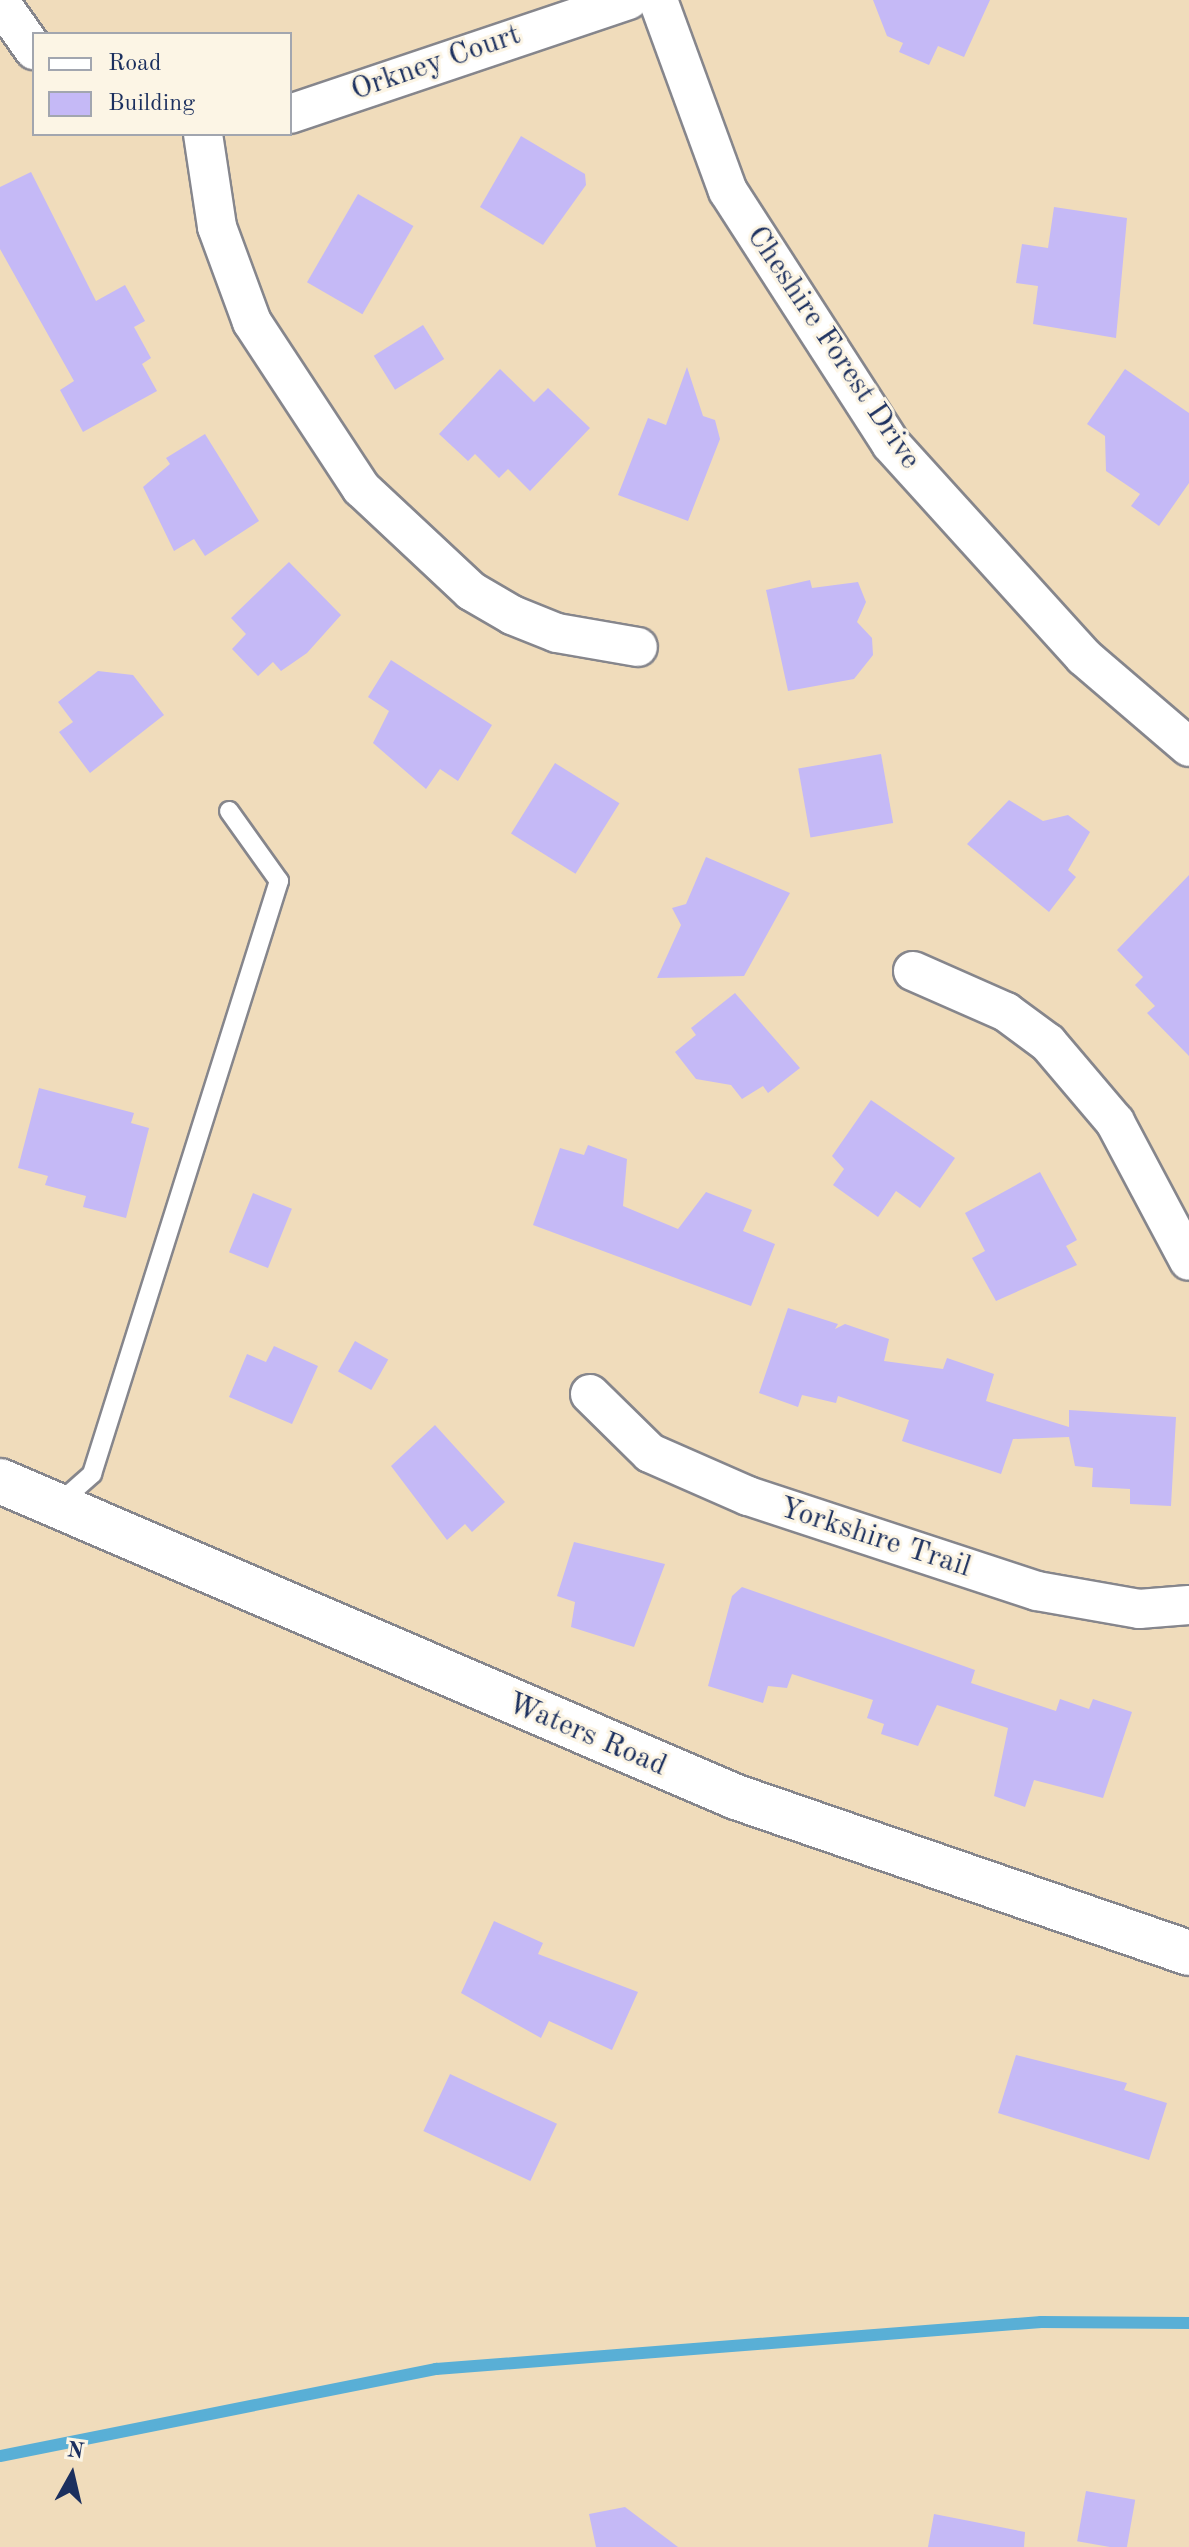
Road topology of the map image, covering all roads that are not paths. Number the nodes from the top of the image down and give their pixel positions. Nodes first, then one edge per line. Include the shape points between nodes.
1 (628, 0) edge
2 (658, 0) edge
3 (0, 2) edge
4 (32, 47) edge
5 (292, 113) edge
6 (203, 136) edge
7 (638, 647) dead end
8 (1189, 747) edge
9 (229, 811) dead end
10 (913, 971) dead end
11 (1189, 1261) edge
12 (590, 1394) dead end
13 (0, 1481) edge
14 (55, 1507) junction
15 (1189, 1605) edge
16 (1189, 1953) edge

1 - 5 street, Orkney Court
2 - 8 street, Cheshire Forest Drive via 728,191 891,444 1084,657
3 - 4 street
6 - 7 street via 217,227 252,322 361,488 471,591 512,615 557,633
9 - 14 lane via 279,881 92,1474
10 - 11 street via 1006,1012 1048,1043 1115,1122
12 - 15 street, Yorkshire Trail via 650,1453 748,1496 1037,1591 1139,1609
13 - 14 street, Waters Road
14 - 16 street, Waters Road via 736,1797

